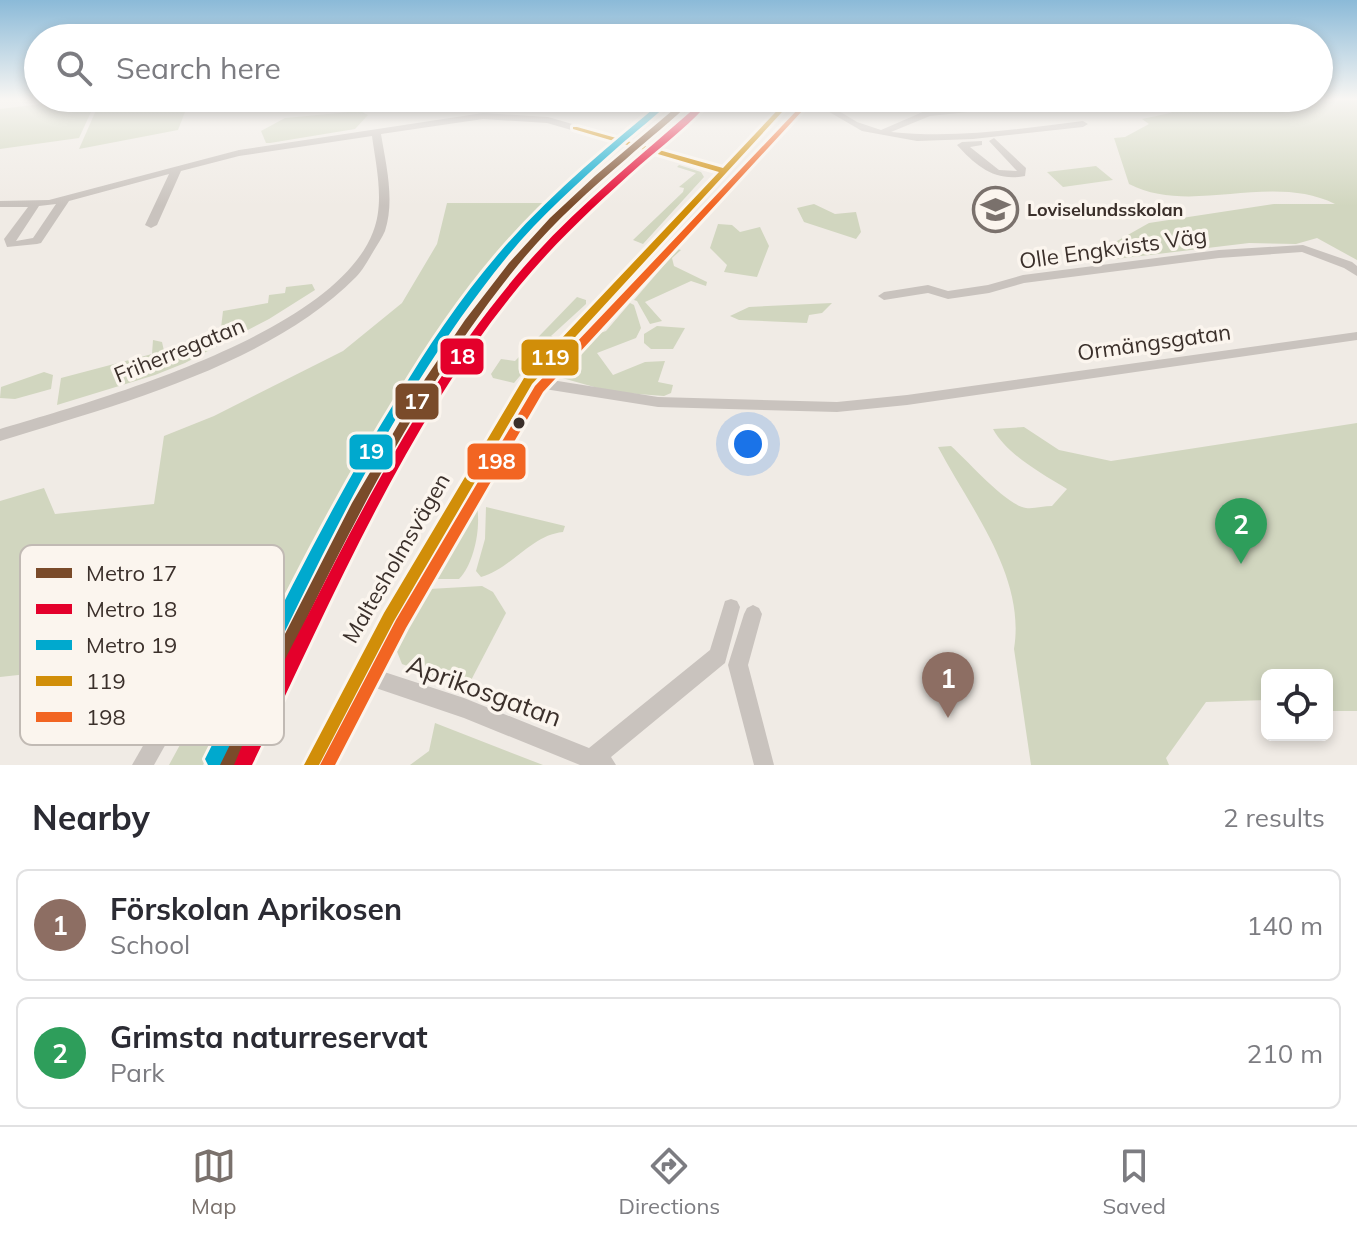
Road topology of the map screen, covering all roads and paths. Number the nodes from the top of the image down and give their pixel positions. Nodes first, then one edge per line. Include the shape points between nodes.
1 (364, 135) edge
2 (376, 135) edge
3 (599, 135) edge
4 (758, 135) edge
5 (900, 135) edge
6 (1008, 135) edge
7 (992, 137) junction
8 (177, 169) junction
9 (725, 171) junction
10 (65, 199) junction
11 (0, 204) edge
12 (35, 204) junction
13 (151, 225) dead end
14 (1352, 269) edge
15 (884, 296) dead end
16 (1357, 336) edge
17 (528, 381) junction
18 (0, 435) edge
19 (731, 607) dead end
20 (753, 614) dead end
21 (358, 673) junction
22 (154, 745) edge
23 (599, 762) edge
24 (142, 765) edge
25 (311, 765) edge
26 (764, 765) edge

1 - 8 street via 239,153
2 - 18 street, Friherregatan via 383,180 378,234 337,287 260,340 208,365
3 - 9 street
4 - 9 street, Maltesholmsvägen
5 - 7 street
6 - 7 street
7 - 7 street via 962,145 999,176 1021,174
8 - 10 street
8 - 13 street
9 - 17 street, Maltesholmsvägen
10 - 12 street
10 - 12 street via 37,241 11,245
11 - 12 street
14 - 15 street, Olle Engkvists Väg via 1303,248 1259,249 1023,279 948,295 928,289
16 - 17 street, Ormängsgatan via 837,407 658,402
17 - 21 street, Maltesholmsvägen
19 - 23 street, Aprikosgatan via 718,656
20 - 26 street via 738,665
21 - 23 street, Aprikosgatan
21 - 25 street, Maltesholmsvägen
22 - 24 street

